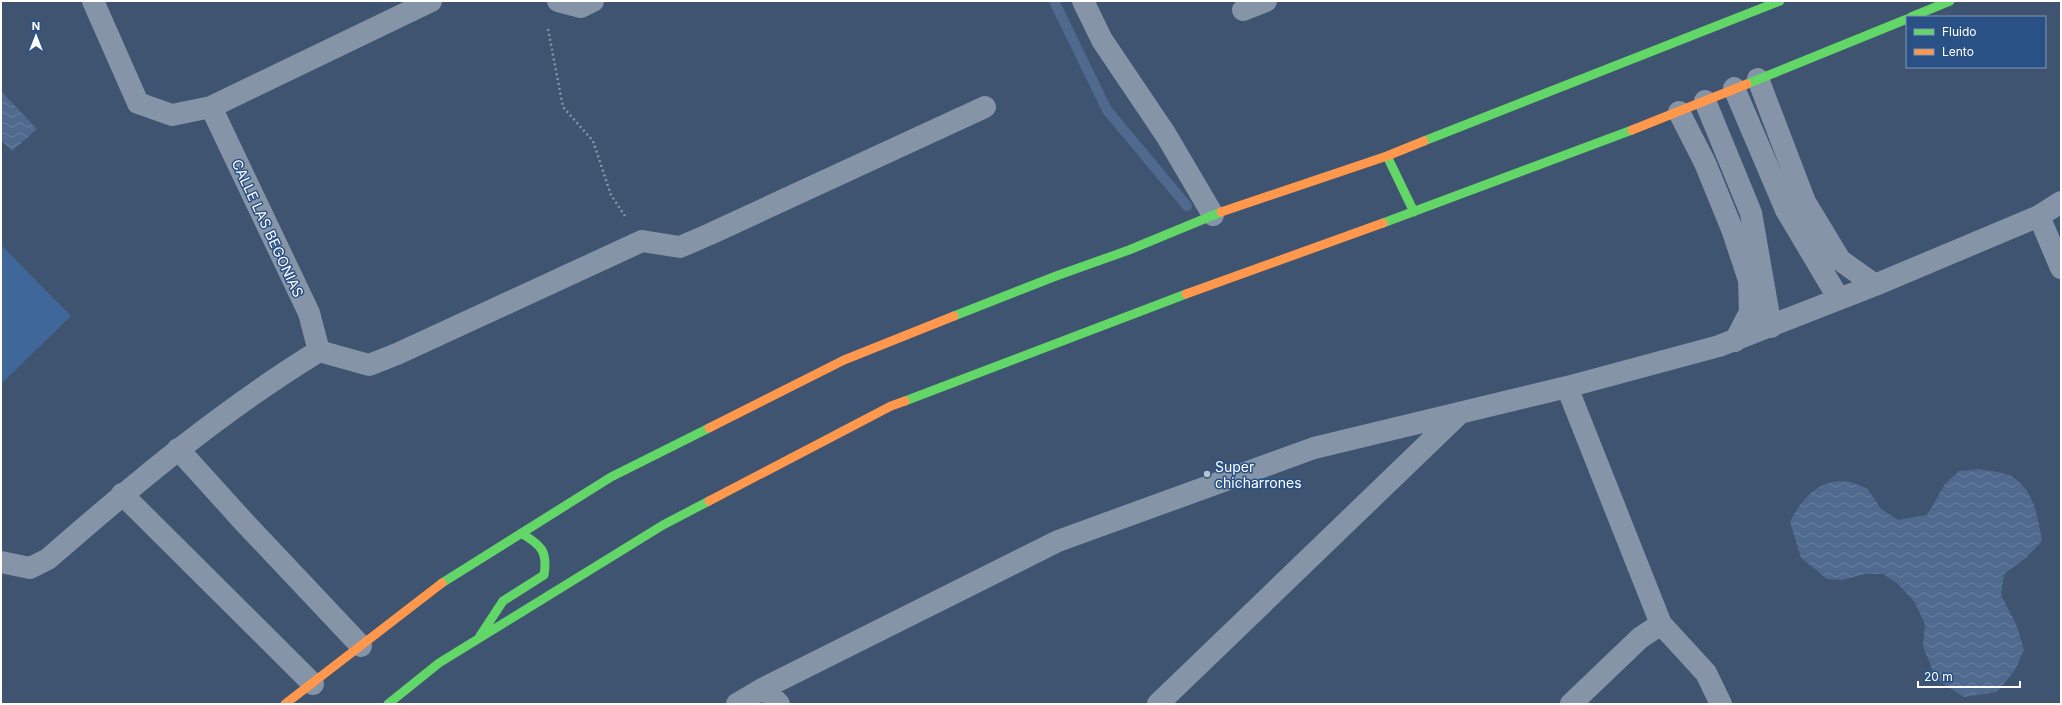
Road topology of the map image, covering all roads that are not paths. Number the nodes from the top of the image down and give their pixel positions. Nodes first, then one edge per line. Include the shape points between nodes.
1 (93, 1) edge
2 (431, 1) edge
3 (558, 1) edge
4 (594, 1) edge
5 (1083, 1) edge
6 (1266, 1) edge
7 (1780, 1) edge
8 (1950, 1) edge
9 (1243, 10) dead end
10 (1913, 16) edge
11 (1906, 19) edge
12 (1758, 79) junction
13 (1734, 88) junction
14 (1705, 101) junction
15 (985, 106) dead end
16 (211, 107) junction
17 (1679, 112) junction
18 (1387, 156) junction
19 (2061, 202) edge
20 (1414, 212) junction
21 (1213, 215) junction
22 (2039, 216) junction
23 (2061, 268) edge
24 (1875, 285) junction
25 (1839, 300) junction
26 (1771, 327) junction
27 (1734, 341) junction
28 (319, 351) junction
29 (1567, 387) junction
30 (1460, 413) junction
31 (178, 449) junction
32 (122, 494) junction
33 (521, 533) junction
34 (1, 562) edge
35 (1661, 624) junction
36 (479, 639) junction
37 (361, 646) junction
38 (313, 684) junction
39 (764, 688) junction
40 (285, 704) edge
41 (388, 704) edge
42 (736, 704) edge
43 (779, 704) edge
44 (1158, 704) edge
45 (1571, 704) edge
46 (1722, 704) edge

1 - 16 street via 138,103 172,115
2 - 16 street
3 - 4 street via 581,7
5 - 21 street via 1102,40 1166,135
6 - 9 street
7 - 18 street
8 - 10 street
11 - 12 street
12 - 13 street
12 - 24 street via 1805,202 1840,260
13 - 14 street
13 - 25 street via 1786,210
14 - 17 street
14 - 26 street via 1751,214
15 - 28 street via 680,247 642,241 397,354 369,364
16 - 28 street, CALLE LAS BEGONIAS via 308,313
17 - 20 street
17 - 27 street via 1705,162 1749,280 1750,312
18 - 20 street
18 - 21 street
19 - 22 street
20 - 36 street via 1202,288 890,406 663,525
21 - 33 street via 844,360 611,477
22 - 23 street
22 - 24 street
24 - 25 street
25 - 26 street
26 - 27 street
27 - 29 street
28 - 31 street via 230,410
29 - 30 street
29 - 35 street
30 - 39 street via 1314,448 1058,540
30 - 44 street
31 - 32 street
31 - 37 street
32 - 34 street via 48,559 30,568
32 - 38 street
33 - 36 street via 538,543 543,550 547,563 544,575 503,601
33 - 37 street via 448,578
35 - 45 street via 1640,638
35 - 46 street via 1706,674
36 - 41 street via 439,663
37 - 38 street
38 - 40 street
39 - 42 street
39 - 43 street

